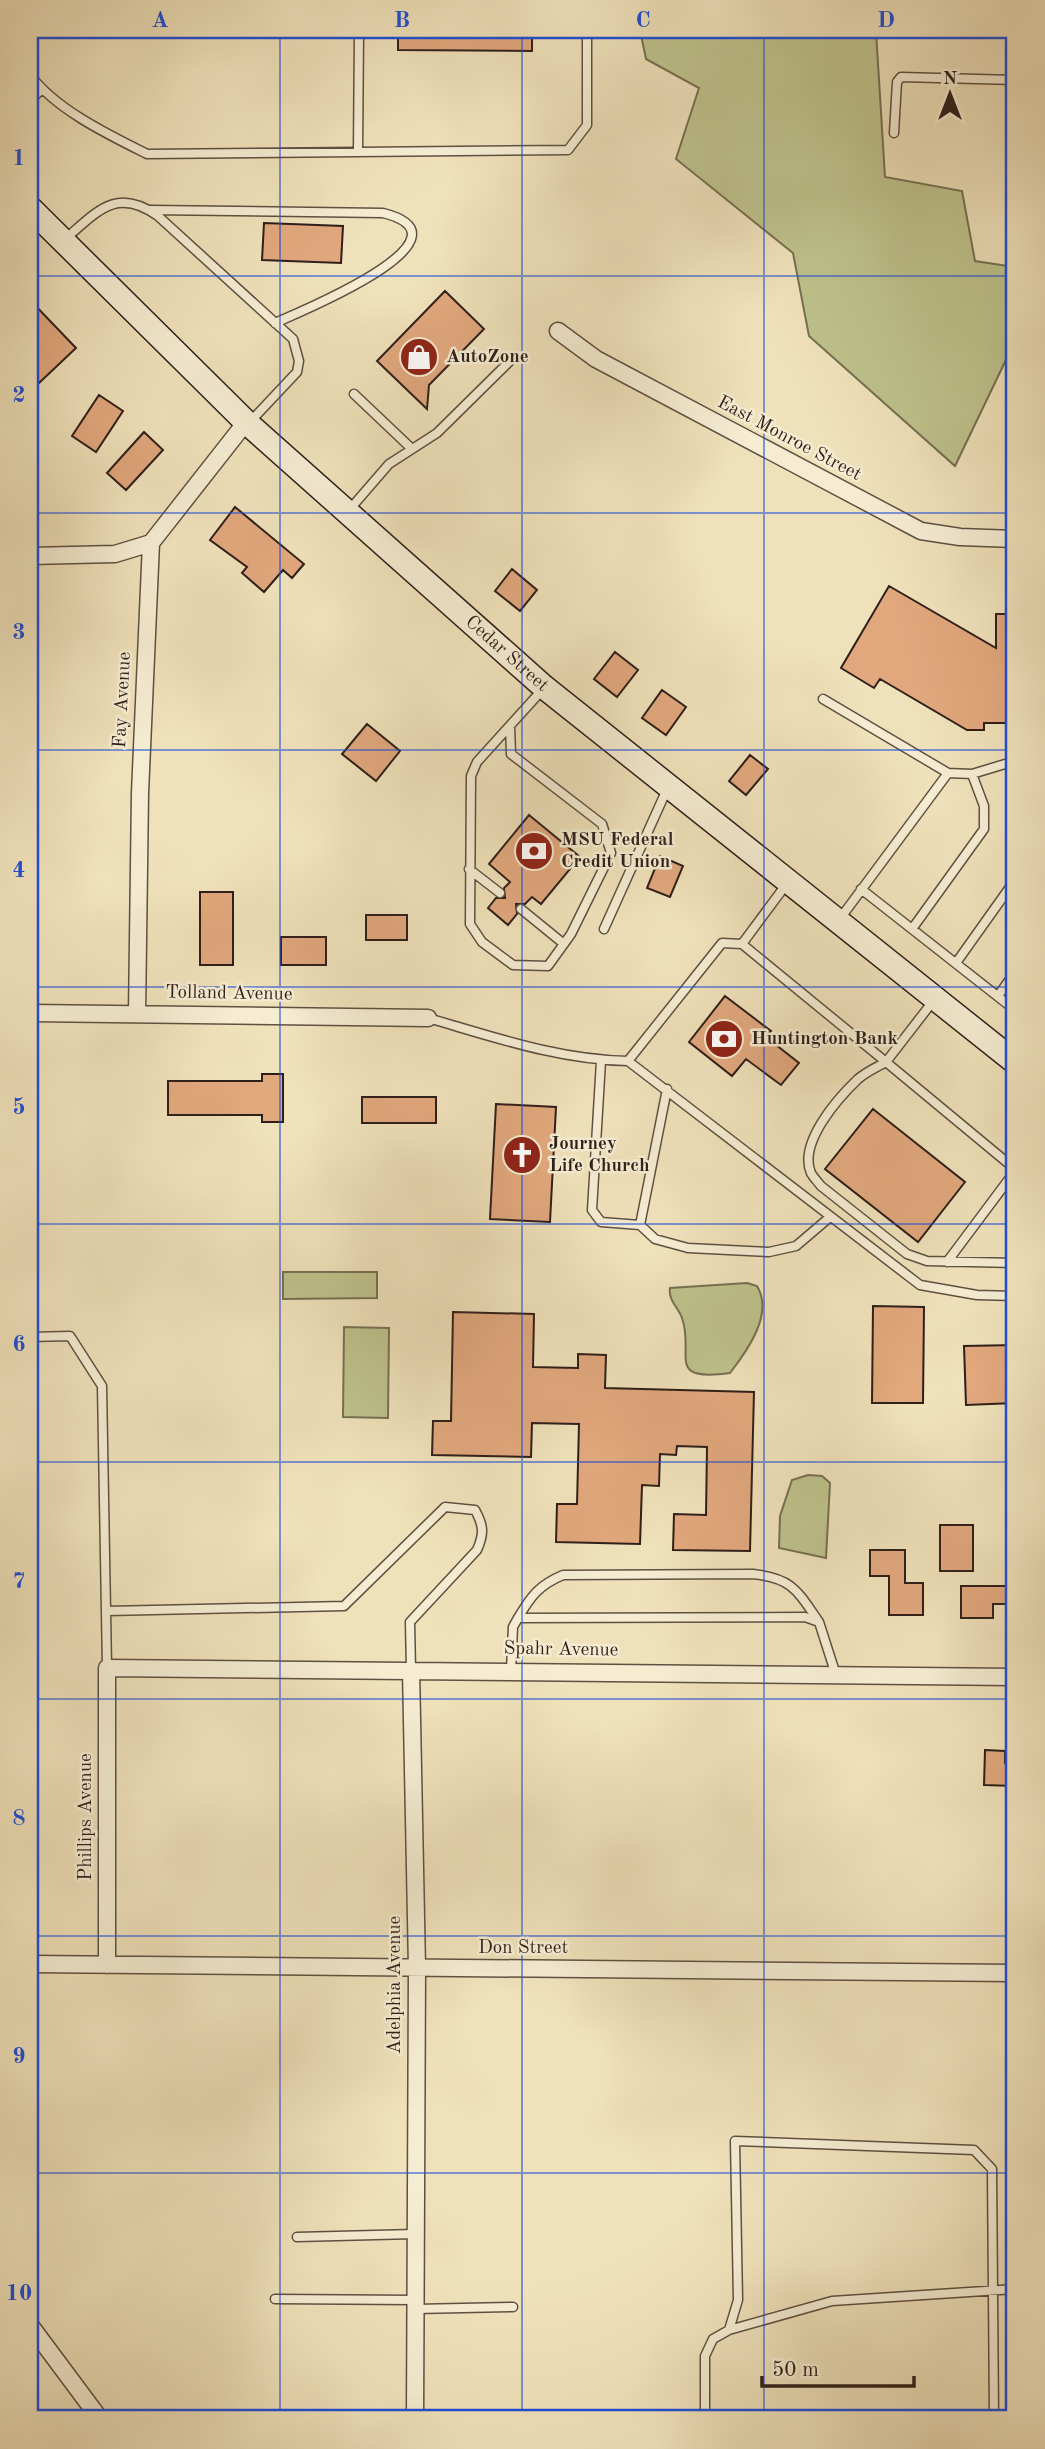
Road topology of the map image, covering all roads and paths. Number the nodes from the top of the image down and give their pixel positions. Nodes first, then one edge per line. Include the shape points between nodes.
1 (359, 30) edge
2 (587, 30) edge
3 (30, 75) edge
4 (1015, 80) edge
5 (41, 90) junction
6 (30, 100) edge
7 (894, 133) dead end
8 (358, 152) junction
9 (30, 208) edge
10 (150, 210) junction
11 (62, 242) junction
12 (275, 323) junction
13 (558, 331) dead end
14 (510, 361) dead end
15 (354, 394) dead end
16 (248, 423) junction
17 (412, 449) junction
18 (348, 511) junction
19 (1015, 539) edge
20 (151, 543) junction
21 (30, 556) edge
22 (544, 687) junction
23 (823, 699) dead end
24 (510, 726) junction
25 (1015, 761) edge
26 (948, 773) junction
27 (972, 774) junction
28 (669, 784) junction
29 (469, 869) junction
30 (790, 880) junction
31 (1015, 880) edge
32 (861, 889) junction
33 (500, 893) dead end
34 (521, 909) dead end
35 (839, 920) junction
36 (604, 929) dead end
37 (912, 929) junction
38 (564, 944) junction
39 (742, 944) junction
40 (956, 963) junction
41 (1015, 972) edge
42 (998, 996) junction
43 (936, 998) junction
44 (1015, 1010) edge
45 (30, 1013) edge
46 (137, 1014) junction
47 (428, 1018) joint
48 (601, 1061) junction
49 (628, 1061) junction
50 (886, 1062) junction
51 (1015, 1062) edge
52 (667, 1089) junction
53 (1015, 1170) edge
54 (830, 1217) junction
55 (640, 1225) junction
56 (947, 1262) junction
57 (1015, 1263) edge
58 (1015, 1296) edge
59 (30, 1337) edge
60 (107, 1611) junction
61 (518, 1618) junction
62 (819, 1622) junction
63 (107, 1668) junction
64 (511, 1670) junction
65 (411, 1671) junction
66 (836, 1675) junction
67 (1015, 1677) edge
68 (30, 1964) edge
69 (107, 1965) junction
70 (417, 1968) junction
71 (1015, 1973) edge
72 (415, 2234) junction
73 (297, 2237) dead end
74 (994, 2289) junction
75 (1015, 2289) edge
76 (275, 2298) dead end
77 (415, 2305) junction
78 (513, 2307) dead end
79 (30, 2325) edge
80 (729, 2330) junction
81 (100, 2419) edge
82 (415, 2419) edge
83 (705, 2419) edge
84 (994, 2419) edge

1 - 8 lane
2 - 8 lane via 587,125 568,150
3 - 5 lane
4 - 7 lane via 901,77
5 - 6 lane
5 - 8 lane via 112,137 147,154
9 - 11 main road, Cedar Street
10 - 11 lane via 139,202 115,202
10 - 12 lane
10 - 12 lane via 383,213 408,226 411,238 405,252 387,266
11 - 16 main road, Cedar Street
12 - 16 lane via 298,349 297,372
13 - 19 street, East Monroe Street via 596,359 921,531
14 - 17 lane via 437,433
15 - 17 lane
16 - 18 main road, Cedar Street
16 - 20 street
17 - 18 lane via 389,464
18 - 22 main road, Cedar Street
20 - 21 street via 115,554
20 - 46 street, Fay Avenue via 139,793
22 - 24 lane
22 - 28 main road, Cedar Street
23 - 26 lane
24 - 29 lane via 477,762 471,776
24 - 38 lane via 511,754 602,824 611,853
25 - 27 lane
26 - 27 lane
26 - 32 lane
27 - 37 lane via 984,806 984,829
28 - 30 main road, Cedar Street
28 - 36 lane
29 - 33 lane
29 - 38 lane via 470,924 482,942 513,965 548,966
30 - 35 main road, Cedar Street
30 - 39 lane
31 - 40 lane
32 - 35 lane
32 - 37 lane
34 - 38 lane
35 - 43 main road, Cedar Street
37 - 40 lane
39 - 49 lane via 722,943
39 - 50 lane
40 - 42 lane
41 - 42 lane
42 - 44 lane
43 - 50 lane
43 - 51 main road, Cedar Street
45 - 46 street, Tolland Avenue
46 - 47 street, Tolland Avenue
47 - 48 lane via 538,1049
48 - 49 lane
48 - 55 lane via 592,1210 601,1222
49 - 52 lane
50 - 53 lane
50 - 56 lane via 859,1078 819,1125 811,1143 811,1173 907,1254
52 - 54 lane
52 - 55 lane
53 - 56 lane
54 - 55 lane via 796,1246 769,1252 688,1248 655,1239
54 - 58 lane via 920,1285
56 - 57 lane
59 - 60 lane via 70,1336 102,1386
60 - 63 lane
60 - 65 lane via 344,1606 444,1507 475,1510 483,1536 477,1550 410,1622
61 - 62 lane via 805,1617
61 - 62 lane via 543,1583 563,1574 753,1574 778,1577 795,1588
61 - 64 lane via 513,1627
62 - 66 lane
63 - 65 street, Spahr Avenue
63 - 69 street, Phillips Avenue
64 - 65 street, Spahr Avenue
64 - 66 street, Spahr Avenue
65 - 70 street, Adelphia Avenue
66 - 67 street, Spahr Avenue
68 - 69 street, Don Street
69 - 70 street, Don Street
70 - 71 street, Don Street
70 - 72 street, Adelphia Avenue
72 - 73 lane
72 - 77 street, Adelphia Avenue
74 - 75 lane
74 - 80 lane via 832,2301
74 - 80 lane via 992,2169 974,2150 735,2141 738,2300
74 - 84 lane
76 - 77 lane
77 - 78 lane
77 - 82 street, Adelphia Avenue
79 - 81 street
80 - 83 lane via 713,2339 705,2356

